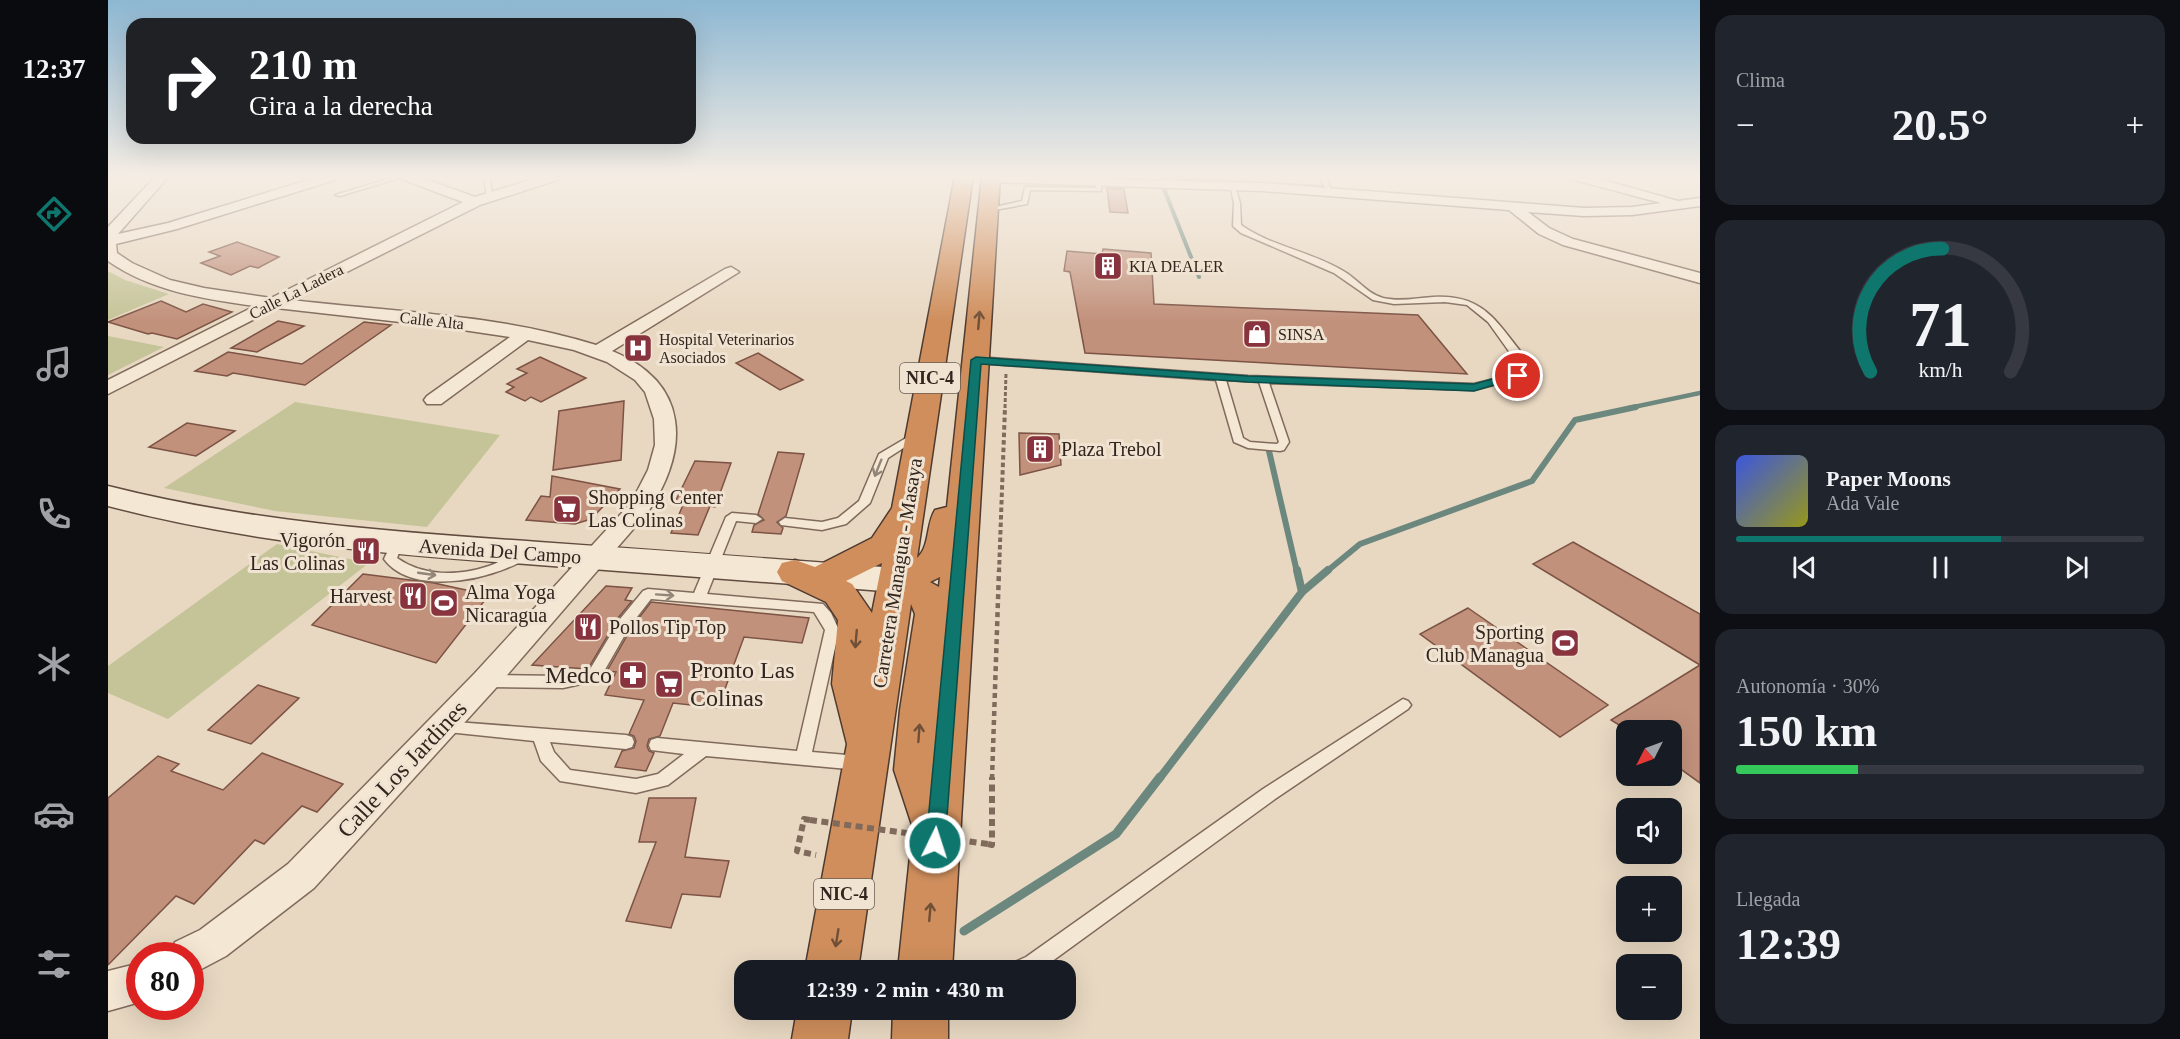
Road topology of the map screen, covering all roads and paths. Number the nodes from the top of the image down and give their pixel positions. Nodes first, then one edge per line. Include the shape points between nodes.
1 (118, 224) edge
2 (177, 224) edge
3 (428, 224) edge
4 (976, 224) edge
5 (987, 224) edge
6 (1237, 224) edge
7 (1536, 224) edge
8 (108, 241) edge
9 (731, 272) dead end
10 (1700, 278) edge
11 (273, 303) junction
12 (525, 334) junction
13 (598, 351) junction
14 (991, 362) junction
15 (1220, 377) junction
16 (1263, 380) junction
17 (108, 388) edge
18 (434, 400) dead end
19 (921, 432) junction
20 (969, 444) junction
21 (108, 496) edge
22 (907, 511) junction
23 (756, 519) dead end
24 (785, 522) dead end
25 (592, 558) junction
26 (811, 573) junction
27 (896, 580) junction
28 (704, 582) junction
29 (485, 681) junction
30 (1403, 705) dead end
31 (442, 727) junction
32 (540, 735) junction
33 (626, 742) dead end
34 (657, 745) dead end
35 (703, 749) junction
36 (867, 756) junction
37 (803, 758) junction
38 (936, 830) junction
39 (797, 851) dead end
40 (204, 948) edge
41 (833, 960) edge
42 (929, 960) edge
43 (1039, 960) edge
44 (126, 986) edge
45 (108, 991) edge
46 (823, 1020) edge
47 (820, 1039) edge

1 - 8 street
2 - 8 street
3 - 11 street, Calle La Ladera
4 - 19 highway, Carretera Managua - Masaya / NIC-4
14 -> 5 highway, NIC-4
6 - 16 lane via 1336,270 1368,295 1382,300 1447,300 1480,310 1523,364 1518,376 1474,387
7 - 10 street via 1568,242
8 - 11 street, Calle Alta via 110,255 121,264 156,280 203,294
9 - 13 street
11 - 12 street, Calle Alta via 473,324
11 - 17 street, Calle La Ladera
12 - 13 street, Calle Alta
12 - 18 street
13 - 25 street, Calle Alta via 635,372 654,390 665,416 668,441 659,473 640,507
14 - 15 lane
14 - 20 highway, NIC-4
14 - 39 path, bridge via 993,845 804,819
15 - 16 lane
15 - 16 lane via 1238,440 1248,445 1280,448 1284,442
19 - 22 highway, Carretera Managua - Masaya / NIC-4
19 -> 24 lane via 883,456 864,503 842,521 822,526
20 - 27 highway via 951,475 947,517 936,563 927,571
20 - 38 highway, NIC-4
21 - 25 street, Avenida Del Campo via 168,513 262,530
22 - 26 highway via 884,546 865,558
22 - 27 highway, Carretera Managua - Masaya / NIC-4
23 - 28 lane via 732,517
25 - 28 street, Avenida Del Campo
25 - 29 street, Calle Los Jardines
26 - 27 street, Avenida Del Campo
26 - 28 street, Avenida Del Campo
26 -> 36 highway via 839,593 857,619 852,684
27 - 36 highway, Carretera Managua - Masaya / NIC-4
38 -> 27 highway via 916,770 934,614 925,595
29 -> 28 lane via 563,682 594,676 634,606 648,594
28 - 37 lane via 818,607 826,617 832,630
29 - 31 street, Calle Los Jardines
30 - 43 lane via 1269,794
31 - 32 lane
31 - 40 street, Calle Los Jardines via 301,876
32 - 33 lane
32 - 35 lane via 548,756 566,776 636,786 662,780
34 - 35 lane
35 - 37 lane
36 - 37 lane
36 -> 41 highway, Carretera Managua - Masaya / NIC-4
42 -> 38 highway, NIC-4
44 - 45 street
46 - 47 highway

